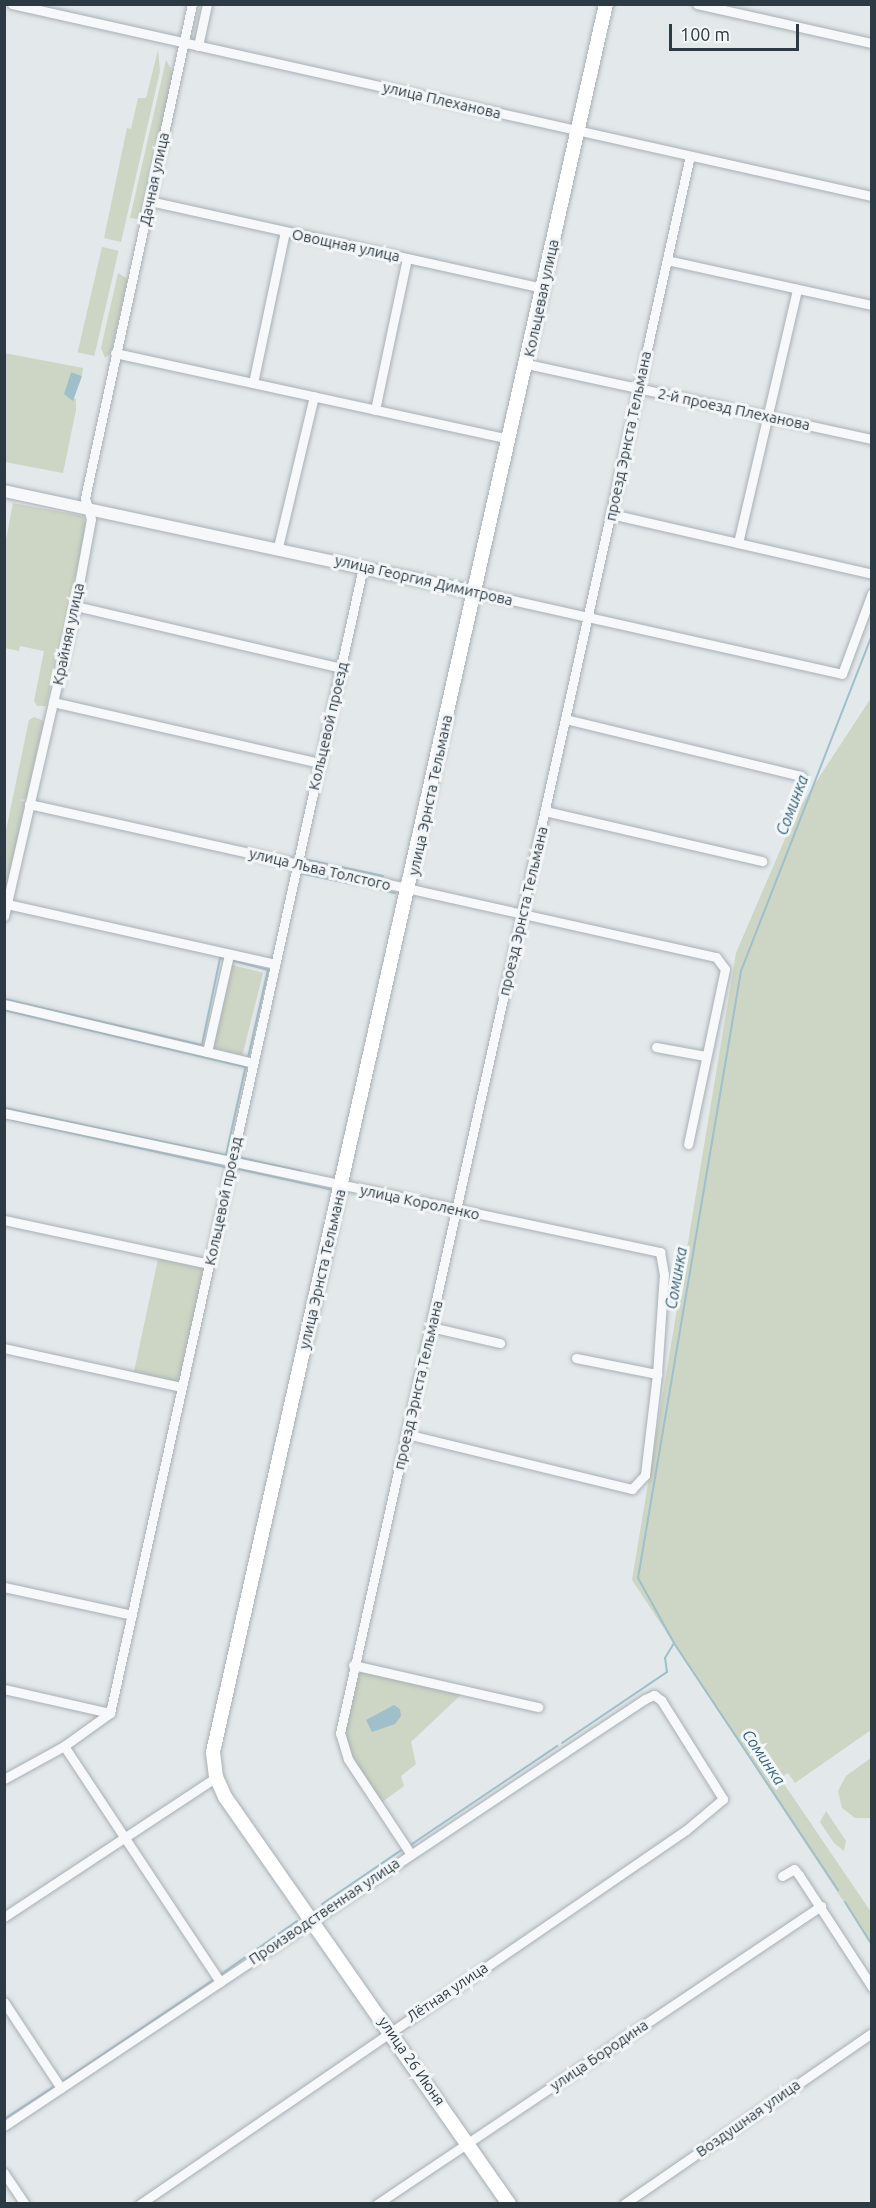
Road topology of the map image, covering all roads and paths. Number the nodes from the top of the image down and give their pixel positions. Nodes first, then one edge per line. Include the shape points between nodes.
1 (12, 4) edge
2 (192, 4) edge
3 (207, 4) edge
4 (606, 4) edge
5 (697, 4) edge
6 (184, 43) junction
7 (872, 43) edge
8 (198, 46) junction
9 (578, 131) junction
10 (690, 156) junction
11 (872, 196) edge
12 (150, 201) junction
13 (285, 231) junction
14 (407, 258) junction
15 (667, 260) junction
16 (543, 288) junction
17 (797, 289) junction
18 (872, 305) edge
19 (115, 352) junction
20 (527, 364) junction
21 (253, 383) junction
22 (638, 388) junction
23 (314, 396) junction
24 (375, 410) junction
25 (767, 416) junction
26 (509, 439) junction
27 (872, 439) edge
28 (4, 491) edge
29 (89, 509) junction
30 (611, 514) junction
31 (738, 543) junction
32 (278, 547) junction
33 (363, 567) junction
34 (872, 574) edge
35 (476, 592) junction
36 (872, 593) edge
37 (75, 606) junction
38 (588, 618) junction
39 (341, 668) junction
40 (52, 702) junction
41 (565, 719) junction
42 (320, 763) junction
43 (801, 776) dead end
44 (29, 804) junction
45 (545, 811) junction
46 (762, 861) dead end
47 (298, 863) junction
48 (410, 890) junction
49 (7, 904) junction
50 (522, 914) junction
51 (4, 916) edge
52 (228, 954) junction
53 (275, 964) junction
54 (4, 1004) edge
55 (656, 1047) dead end
56 (207, 1052) junction
57 (705, 1056) junction
58 (253, 1063) junction
59 (4, 1113) edge
60 (688, 1144) dead end
61 (231, 1161) junction
62 (341, 1185) junction
63 (457, 1210) junction
64 (4, 1220) edge
65 (209, 1264) junction
66 (431, 1327) junction
67 (500, 1343) dead end
68 (4, 1348) edge
69 (576, 1358) dead end
70 (657, 1374) junction
71 (181, 1387) junction
72 (406, 1434) junction
73 (4, 1587) edge
74 (132, 1615) junction
75 (353, 1665) junction
76 (4, 1689) edge
77 (645, 1700) joint
78 (538, 1707) dead end
79 (110, 1713) junction
80 (64, 1746) junction
81 (216, 1777) junction
82 (4, 1779) edge
83 (124, 1836) junction
84 (410, 1852) junction
85 (782, 1876) dead end
86 (820, 1906) junction
87 (4, 1917) edge
88 (314, 1920) junction
89 (220, 1982) junction
90 (872, 1987) edge
91 (4, 2002) edge
92 (391, 2030) junction
93 (872, 2033) edge
94 (61, 2088) junction
95 (4, 2126) edge
96 (468, 2143) junction
97 (4, 2173) edge
98 (25, 2204) edge
99 (140, 2204) edge
100 (377, 2204) edge
101 (509, 2204) edge
102 (624, 2204) edge

1 - 6 street, улица Плеханова
2 - 6 street, Дачная улица
3 - 8 street
4 - 9 main road, Кольцевая улица
5 - 7 street
6 - 8 street, улица Плеханова
6 - 12 street, Дачная улица
8 - 9 street, улица Плеханова
9 - 10 street, улица Плеханова
9 - 16 main road, Кольцевая улица
10 - 11 street, улица Плеханова
10 - 15 street, проезд Эрнста Тельмана
12 - 13 street, Овощная улица
12 - 19 street, Дачная улица
13 - 14 street, Овощная улица
13 - 21 street
14 - 16 street, Овощная улица
14 - 24 street
15 - 17 street
15 - 22 street, проезд Эрнста Тельмана
16 - 20 main road, Кольцевая улица
17 - 18 street
17 - 25 street
19 - 21 street
19 - 29 street, Крайняя улица via 85,498
20 - 22 street, 2-й проезд Плеханова
20 - 26 main road, Кольцевая улица
21 - 23 street
22 - 25 street, 2-й проезд Плеханова
22 - 30 street, проезд Эрнста Тельмана
23 - 24 street
23 - 32 street
24 - 26 street
25 - 27 street, 2-й проезд Плеханова
25 - 31 street
26 - 35 main road, Кольцевая улица
28 - 29 street, улица Георгия Димитрова
29 - 32 street, улица Георгия Димитрова
29 - 37 street, Крайняя улица via 91,519
30 - 31 street
30 - 38 street, проезд Эрнста Тельмана
31 - 34 street
32 - 33 street, улица Георгия Димитрова
33 - 35 street, улица Георгия Димитрова
33 - 39 street, Кольцевой проезд
35 - 38 street, улица Георгия Димитрова
35 - 48 main road, улица Эрнста Тельмана
36 - 38 street, улица Георгия Димитрова via 842,674
37 - 39 street
37 - 40 street, Крайняя улица
38 - 41 street, проезд Эрнста Тельмана
39 - 42 street, Кольцевой проезд
40 - 42 street
40 - 44 street, Крайняя улица
41 - 43 street
41 - 45 street, проезд Эрнста Тельмана
42 - 47 street, Кольцевой проезд
44 - 47 street, улица Льва Толстого
44 - 49 street, Крайняя улица
45 - 46 street
45 - 50 street, проезд Эрнста Тельмана
47 - 48 street, улица Льва Толстого
47 - 53 street, Кольцевой проезд
48 - 50 street, улица Льва Толстого
48 - 62 main road, улица Эрнста Тельмана
49 - 51 street, Крайняя улица
49 - 52 street
50 - 57 street, улица Льва Толстого via 716,957 725,969
50 - 63 street, проезд Эрнста Тельмана
52 - 53 street
52 - 56 street
53 - 58 street, Кольцевой проезд
54 - 56 street
55 - 57 street
56 - 58 street
57 - 60 street
58 - 61 street, Кольцевой проезд
59 - 61 street, улица Короленко
61 - 62 street, улица Короленко
61 - 65 street, Кольцевой проезд
62 - 63 street, улица Короленко
62 - 81 main road, улица Эрнста Тельмана via 215,1737
63 - 66 street, проезд Эрнста Тельмана
63 - 70 street, улица Короленко via 660,1252 664,1274
64 - 65 street
65 - 71 street, Кольцевой проезд
66 - 67 street
66 - 72 street, проезд Эрнста Тельмана
68 - 71 street
69 - 70 street
70 - 72 street via 645,1474 632,1489
71 - 74 street, Кольцевой проезд
72 - 75 street, проезд Эрнста Тельмана
73 - 74 street
74 - 79 street, Кольцевой проезд
75 - 78 street
75 - 84 street, проезд Эрнста Тельмана via 341,1746
76 - 79 street
77 - 84 street, Производственная улица
77 - 92 street, Лётная улица via 654,1695 661,1700 723,1799 686,1830
79 - 80 street
80 - 82 street
80 - 83 street
81 - 83 street
81 - 88 main road, улица Эрнста Тельмана via 225,1797
83 - 87 street
83 - 89 street
84 - 88 street, Производственная улица
85 - 86 street via 795,1869
86 - 90 street
86 - 96 street, улица Бородина
88 - 89 street, Производственная улица
88 - 92 main road, улица 26 Июня
89 - 94 street, Производственная улица
91 - 94 street
92 - 96 main road, улица 26 Июня
92 - 99 street, Лётная улица
93 - 102 street, Воздушная улица
94 - 95 street, Производственная улица
96 - 100 street, улица Бородина
96 - 101 main road, улица 26 Июня
97 - 98 street

